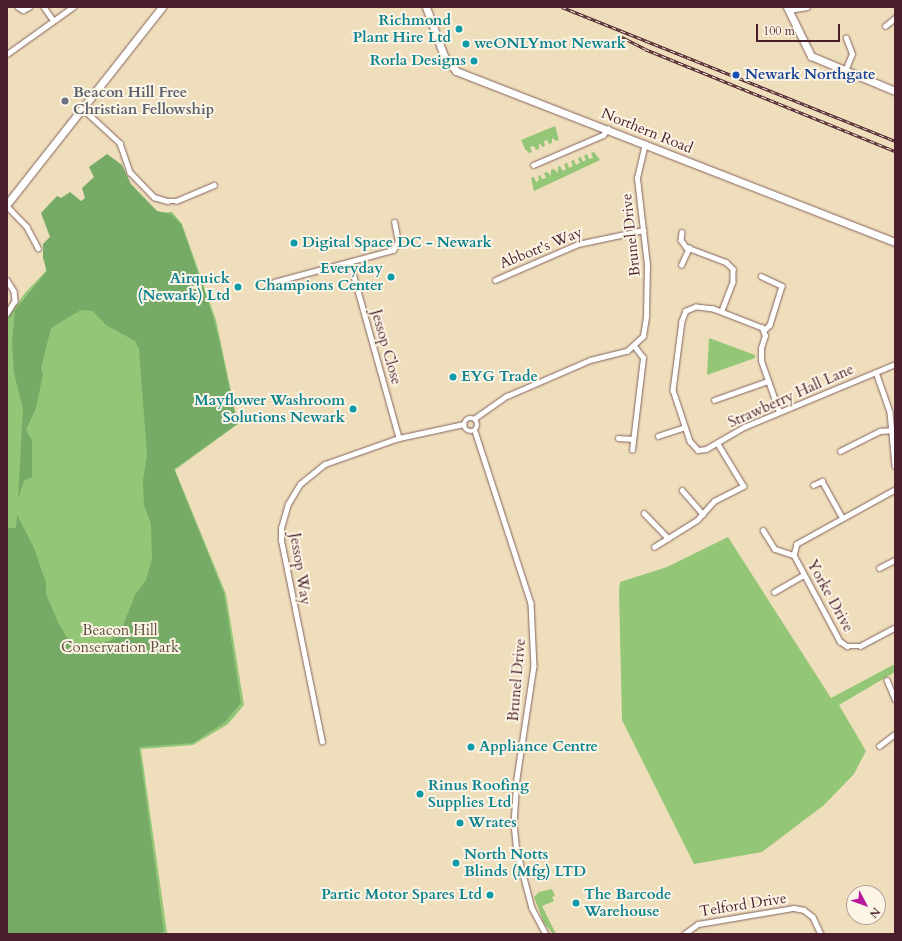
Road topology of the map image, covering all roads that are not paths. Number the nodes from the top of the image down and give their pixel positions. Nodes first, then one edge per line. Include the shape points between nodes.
1 (18, 7) edge
2 (29, 7) edge
3 (44, 7) edge
4 (73, 7) edge
5 (162, 7) edge
6 (426, 7) edge
7 (807, 7) edge
8 (788, 8) edge
9 (895, 18) edge
10 (53, 20) junction
11 (887, 25) dead end
12 (846, 38) dead end
13 (7, 54) edge
14 (845, 71) junction
15 (895, 91) edge
16 (82, 108) junction
17 (608, 129) junction
18 (646, 144) junction
19 (533, 165) dead end
20 (214, 185) dead end
21 (7, 205) edge
22 (394, 222) dead end
23 (644, 230) junction
24 (682, 232) dead end
25 (895, 242) edge
26 (38, 248) dead end
27 (689, 248) junction
28 (350, 262) junction
29 (682, 265) dead end
30 (761, 276) dead end
31 (7, 280) edge
32 (495, 280) dead end
33 (274, 282) dead end
34 (722, 311) junction
35 (7, 314) edge
36 (764, 331) junction
37 (634, 346) junction
38 (895, 364) edge
39 (876, 372) junction
40 (768, 381) junction
41 (714, 400) dead end
42 (780, 412) junction
43 (475, 418) junction
44 (464, 424) junction
45 (685, 427) junction
46 (893, 430) junction
47 (475, 432) junction
48 (658, 436) dead end
49 (399, 438) junction
50 (618, 438) dead end
51 (633, 439) junction
52 (717, 443) junction
53 (632, 450) dead end
54 (840, 451) dead end
55 (895, 466) edge
56 (813, 485) dead end
57 (682, 490) dead end
58 (895, 490) edge
59 (644, 513) dead end
60 (703, 514) junction
61 (842, 517) junction
62 (763, 530) dead end
63 (668, 538) junction
64 (654, 547) dead end
65 (794, 555) junction
66 (895, 560) edge
67 (879, 568) dead end
68 (804, 575) junction
69 (774, 592) dead end
70 (895, 628) edge
71 (887, 680) dead end
72 (895, 698) edge
73 (895, 734) edge
74 (322, 742) dead end
75 (879, 746) dead end
76 (546, 934) edge
77 (684, 934) edge
78 (821, 934) edge

1 - 2 street via 23,10
3 - 10 street
4 - 10 street
5 - 16 street
6 - 17 street, Northern Road via 444,56 456,70
7 - 8 street
8 - 14 street via 811,56
9 - 11 street
10 - 13 street
12 - 14 street via 852,54
14 - 15 street
16 - 20 street via 120,143 130,172 154,197 167,202
16 - 21 street
17 - 18 street, Northern Road
17 - 19 street via 603,135
18 - 23 street, Brunel Drive via 637,178
18 - 25 street, Northern Road
21 - 26 street via 28,227
22 - 28 street via 398,237 395,248
23 - 32 street, Abbott's Way via 578,244
23 - 37 street, Brunel Drive via 648,276 646,316 644,332
24 - 27 street via 681,240
27 - 29 street
27 - 34 street via 726,262 734,269 733,282
28 - 33 street
28 - 49 street, Jessop Close
30 - 36 street via 782,286 770,325
31 - 35 street via 14,291 15,301
34 - 36 street via 757,324
34 - 45 street via 696,307 686,311 682,318 673,390
36 - 40 street via 761,361
37 - 43 street via 585,362 507,396
37 - 51 street via 643,358
38 - 39 street, Strawberry Hall Lane
39 - 42 street, Strawberry Hall Lane
39 - 46 street via 890,412
40 - 41 street
40 - 42 street
42 - 52 street, Strawberry Hall Lane
43 - 44 street via 468,418
43 - 47 street via 479,426
44 - 47 street via 466,430
44 - 49 street, Jessop Way
45 - 48 street
45 - 52 street, Strawberry Hall Lane via 690,441 698,450 706,450
46 - 54 street via 880,431
46 - 55 street
47 - 76 street, Brunel Drive via 479,452 524,576 531,603 534,666 517,778 514,824 517,851 532,908
49 - 74 street, Jessop Way via 334,460 317,469 295,490 284,514 281,528 283,554
50 - 51 street
51 - 53 street
52 - 60 street via 743,486 714,501
56 - 61 street via 822,481
57 - 60 street
58 - 61 street, Yorke Drive
59 - 63 street
60 - 63 street
61 - 65 street, Yorke Drive via 797,544
62 - 65 street via 775,549
63 - 64 street
65 - 68 street, Yorke Drive
66 - 67 street
68 - 69 street
68 - 70 street, Yorke Drive via 840,641 847,646 860,646
71 - 72 street
73 - 75 street
77 - 78 street, Telford Drive via 688,929 703,923 794,908 804,910 813,917

